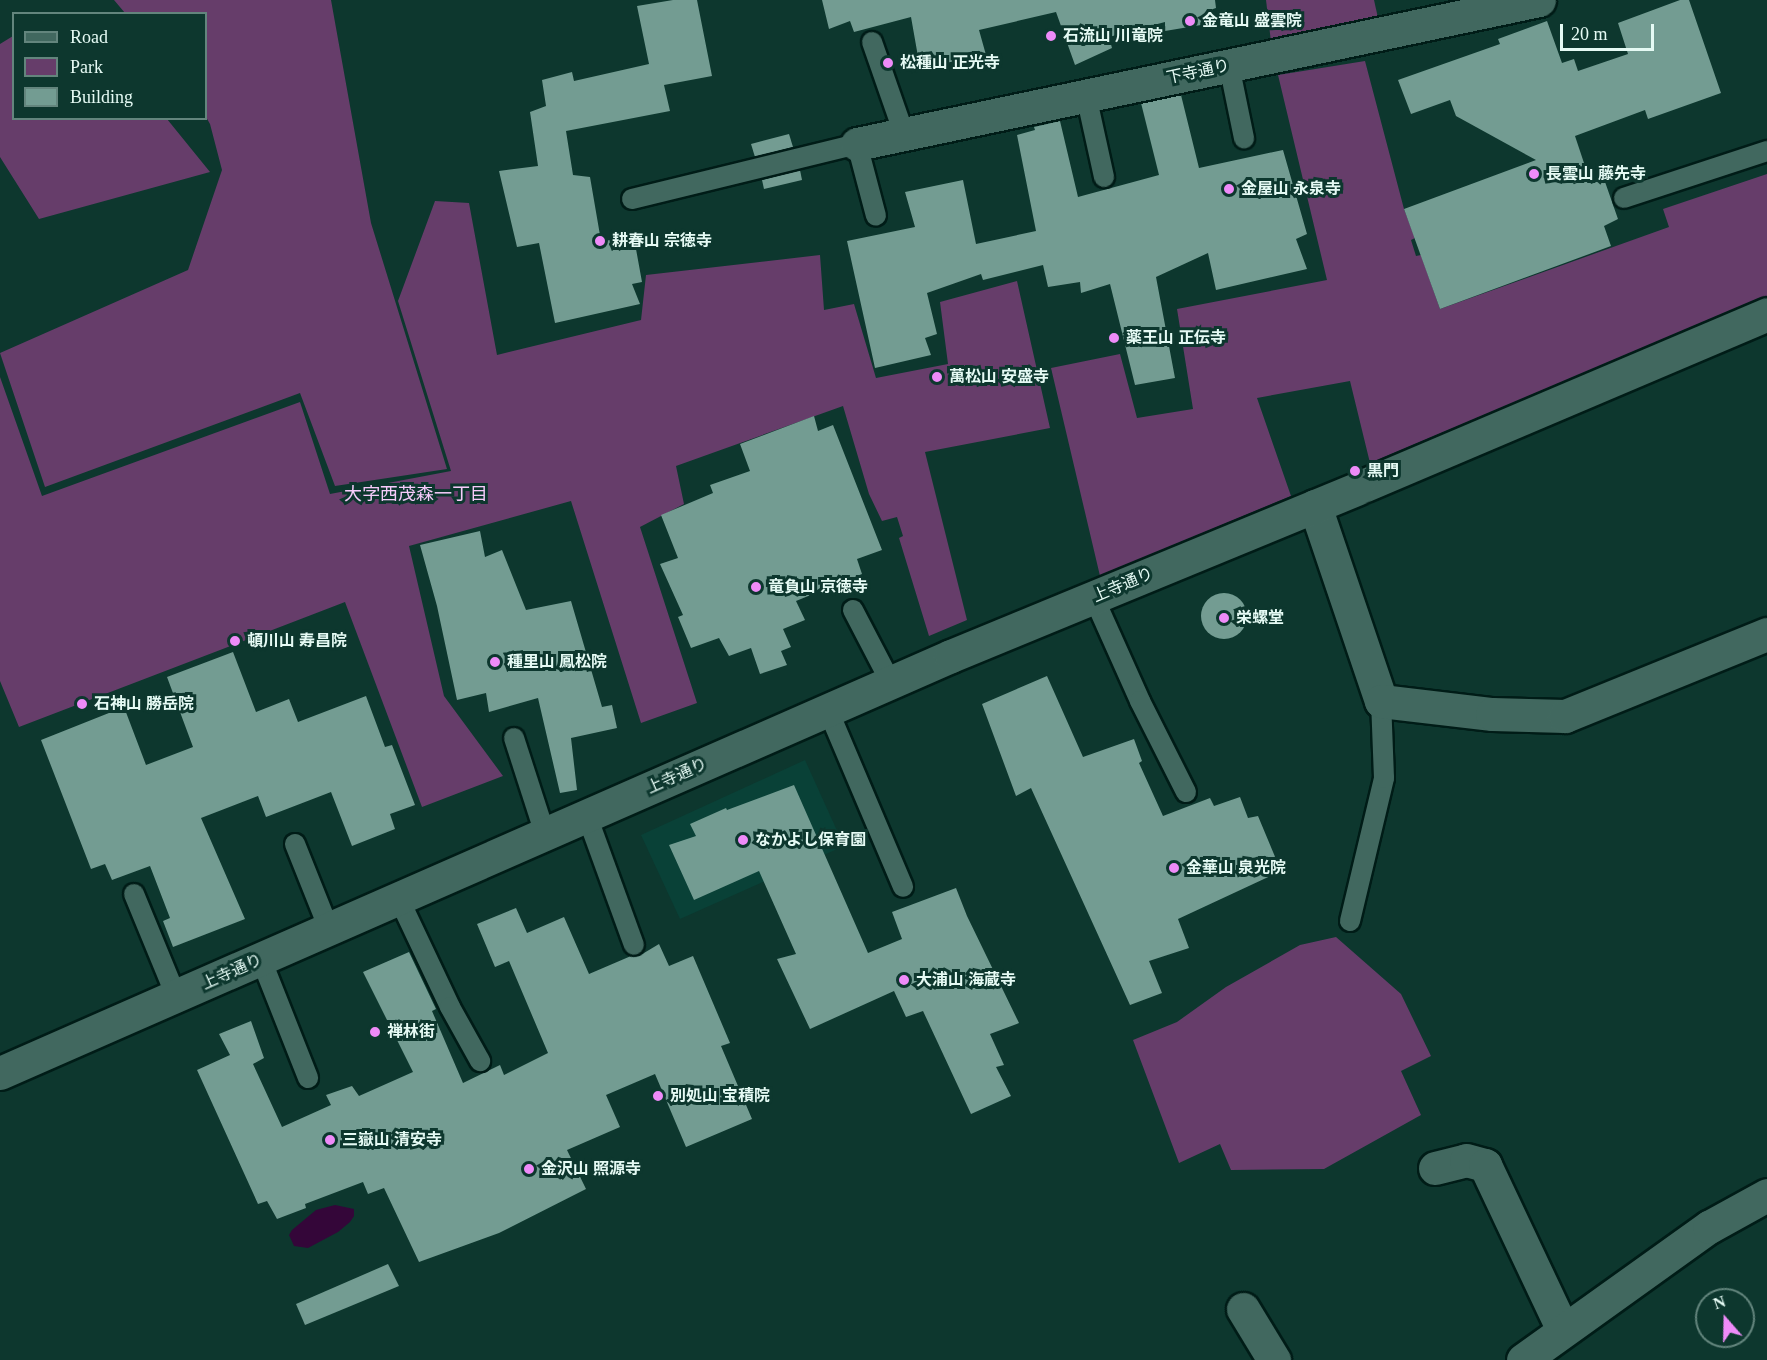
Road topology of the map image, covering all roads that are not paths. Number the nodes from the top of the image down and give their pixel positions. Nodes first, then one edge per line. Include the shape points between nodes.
1 (1539, 0) edge
2 (872, 42) dead end
3 (1229, 65) junction
4 (1086, 95) junction
5 (904, 134) junction
6 (1244, 138) dead end
7 (857, 144) junction
8 (1767, 151) edge
9 (1104, 177) dead end
10 (1624, 198) dead end
11 (632, 200) dead end
12 (876, 216) dead end
13 (1767, 314) edge
14 (1315, 506) junction
15 (1094, 598) junction
16 (854, 610) dead end
17 (1767, 634) edge
18 (891, 683) junction
19 (1381, 701) junction
20 (828, 710) junction
21 (514, 738) dead end
22 (1186, 792) dead end
23 (587, 816) junction
24 (545, 834) junction
25 (295, 844) dead end
26 (903, 887) dead end
27 (134, 894) dead end
28 (399, 899) junction
29 (1350, 921) dead end
30 (328, 929) junction
31 (634, 945) dead end
32 (261, 959) junction
33 (177, 996) junction
34 (480, 1061) dead end
35 (0, 1073) edge
36 (308, 1078) dead end
37 (1435, 1168) dead end
38 (1767, 1195) edge
39 (1243, 1309) dead end
40 (1563, 1330) junction
41 (1274, 1360) edge
42 (1523, 1360) edge

1 - 3 street, 下寺通り
2 - 5 lane
3 - 4 street, 下寺通り
3 - 6 lane
4 - 5 street, 下寺通り
4 - 9 lane
5 - 7 street, 下寺通り
7 - 11 lane
7 - 12 lane
8 - 10 lane
13 - 14 street, 上寺通り
14 - 15 street, 上寺通り
14 - 19 street
15 - 18 street, 上寺通り
15 - 22 lane
16 - 18 lane
17 - 19 street via 1565,716 1492,714
18 - 20 street, 上寺通り
19 - 29 lane via 1384,778
20 - 23 street, 上寺通り
20 - 26 lane
21 - 24 lane
23 - 24 street, 上寺通り
23 - 31 lane
24 - 28 street, 上寺通り
25 - 30 lane
27 - 33 lane
28 - 30 street, 上寺通り
28 - 34 lane
30 - 32 street, 上寺通り
32 - 33 street, 上寺通り
32 - 36 lane
33 - 35 street, 上寺通り
37 - 40 street via 1466,1160 1485,1165
38 - 40 street via 1709,1227
39 - 41 street
40 - 42 street

